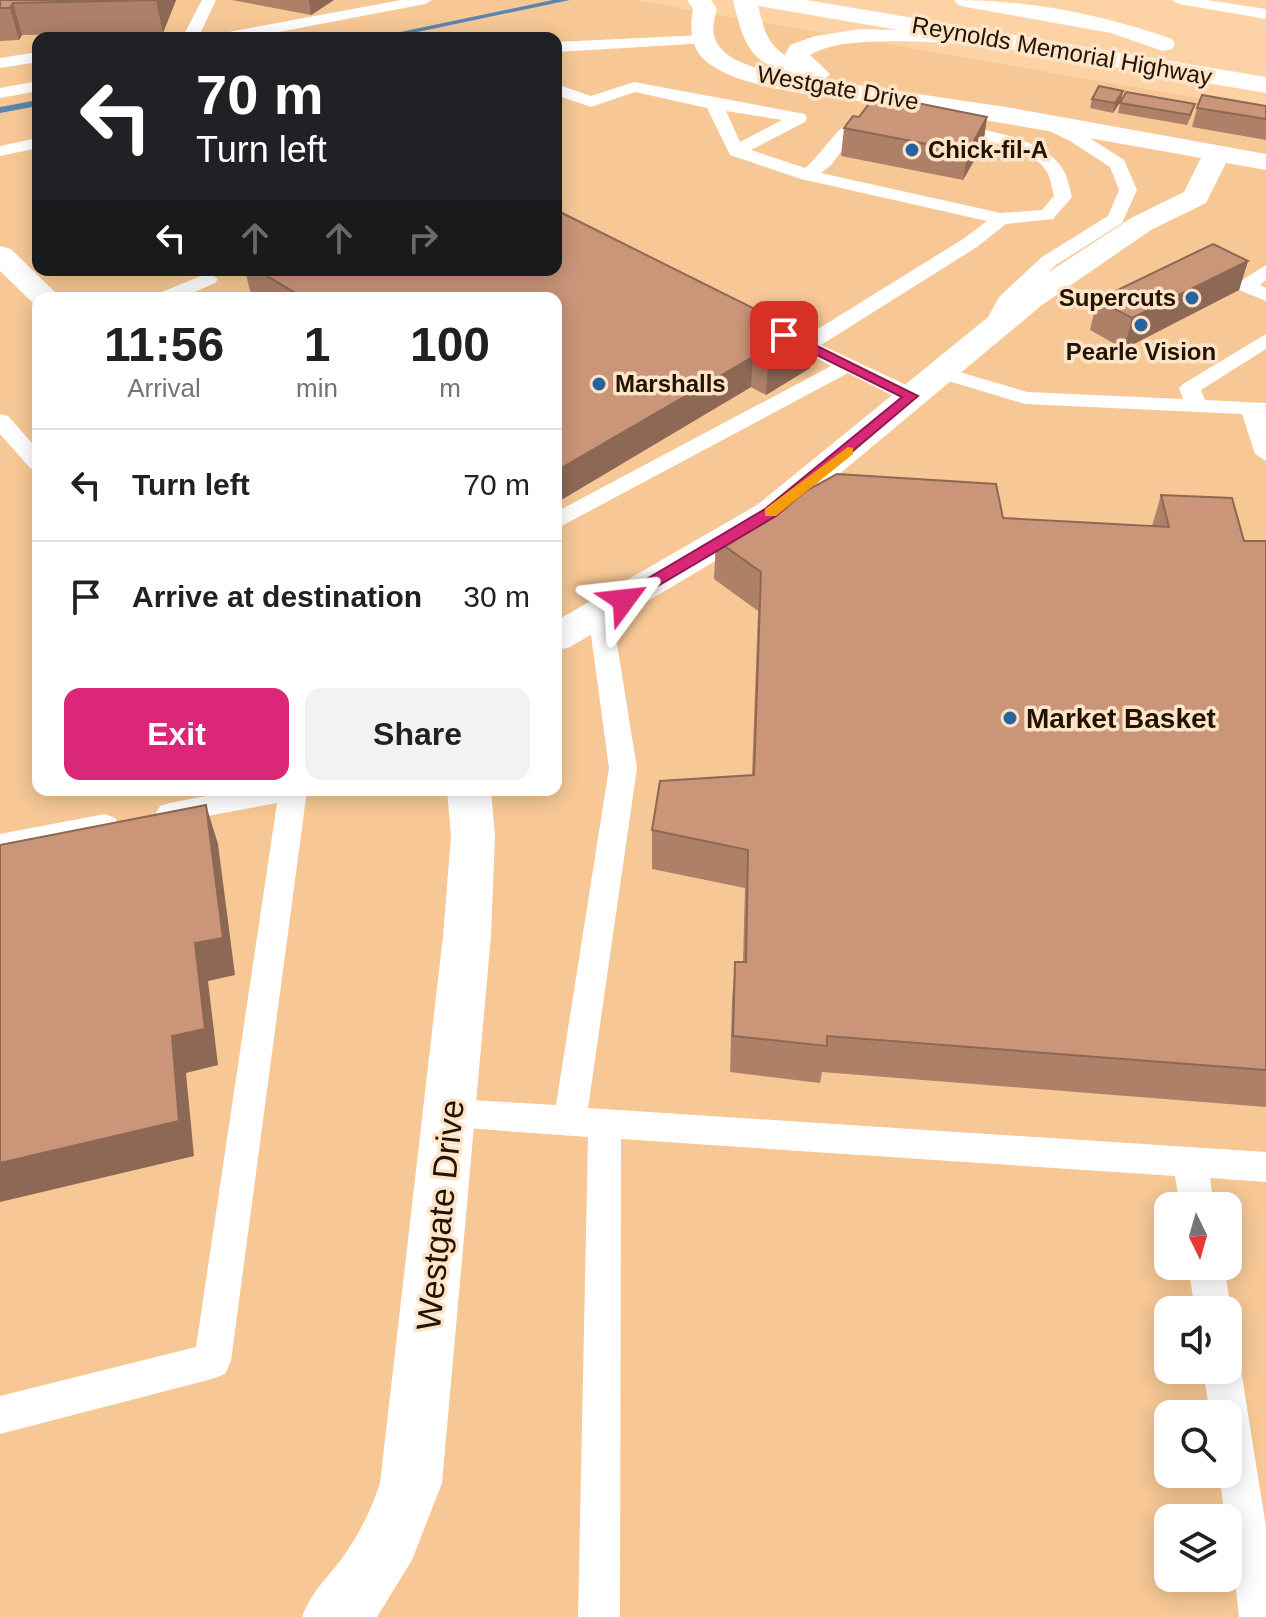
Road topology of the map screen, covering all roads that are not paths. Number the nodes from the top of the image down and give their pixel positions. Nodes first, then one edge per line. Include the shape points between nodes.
1 (209, 0) edge
2 (366, 0) edge
3 (425, 0) edge
4 (727, 0) edge
5 (745, 0) edge
6 (764, 0) edge
7 (875, 0) edge
8 (966, 0) edge
9 (1179, 0) edge
10 (810, 5) edge
11 (702, 6) edge
12 (1266, 14) edge
13 (341, 16) junction
14 (193, 32) edge
15 (255, 32) edge
16 (986, 38) junction
17 (703, 40) junction
18 (1163, 44) junction
19 (562, 47) edge
20 (1237, 56) dead end
21 (32, 58) edge
22 (0, 63) edge
23 (817, 74) junction
24 (1266, 85) edge
25 (32, 87) edge
26 (562, 91) edge
27 (0, 93) edge
28 (714, 104) junction
29 (1012, 116) junction
30 (894, 121) edge
31 (1043, 121) junction
32 (936, 127) edge
33 (32, 144) edge
34 (1179, 146) junction
35 (0, 151) edge
36 (736, 151) junction
37 (1217, 153) junction
38 (1266, 162) edge
39 (807, 175) junction
40 (1001, 219) junction
41 (1141, 224) junction
42 (0, 255) edge
43 (1266, 271) edge
44 (198, 276) edge
45 (40, 292) edge
46 (173, 292) edge
47 (1266, 295) edge
48 (769, 327) edge
49 (990, 332) junction
50 (1266, 340) edge
51 (806, 345) junction
52 (848, 365) junction
53 (939, 372) junction
54 (911, 396) junction
55 (1196, 406) junction
56 (1258, 409) edge
57 (0, 421) edge
58 (1266, 454) edge
59 (32, 456) edge
60 (562, 519) edge
61 (600, 613) junction
62 (562, 635) edge
63 (260, 796) edge
64 (291, 796) edge
65 (470, 796) edge
66 (0, 845) edge
67 (451, 1113) junction
68 (588, 1122) junction
69 (1190, 1162) junction
70 (1266, 1167) edge
71 (1195, 1192) edge
72 (1224, 1384) edge
73 (0, 1415) edge
74 (334, 1617) edge
75 (599, 1617) edge
76 (1260, 1617) edge

1 - 14 lane
2 - 13 lane
3 - 13 lane
4 - 11 street
5 - 23 street, Westgate Drive via 762,53
6 - 10 street, Reynolds Memorial Highway
7 - 18 street, Reynolds Memorial Highway
8 - 18 street via 1116,27
9 - 12 lane
10 - 16 street, Reynolds Memorial Highway
11 - 17 street
13 - 15 lane
16 - 23 street, Westgate Drive via 814,43 796,55
16 - 24 street, Reynolds Memorial Highway
17 - 19 lane
17 - 29 street, Westgate Drive via 721,60 766,77
18 - 20 street, Reynolds Memorial Highway
21 - 22 lane
23 - 29 street, Westgate Drive
25 - 27 lane
26 - 28 lane via 591,102 634,87
28 - 36 lane
28 - 36 lane via 799,118
29 - 31 street, Westgate Drive
30 - 39 lane via 871,118 848,131
31 - 34 street, Westgate Drive
31 - 49 lane via 1118,164 1128,190 1116,219 1049,261 1006,301
32 - 40 lane via 1024,148 1053,167 1063,197 1047,215
33 - 35 lane
34 - 37 street, Westgate Drive
34 - 41 street
36 - 39 lane
37 - 38 street, Westgate Drive
37 - 41 street via 1196,197
39 - 40 lane
40 - 51 lane
41 - 49 street
42 - 45 street
43 - 47 lane via 1246,286
44 - 46 lane
48 - 51 lane
49 - 53 street
50 - 55 lane via 1190,388
51 - 52 lane
52 - 54 lane
52 - 60 lane
53 - 54 street
53 - 55 lane via 1025,398
54 - 61 street via 770,513
55 - 56 lane
56 - 58 lane
57 - 59 lane
61 - 62 street
61 - 68 lane via 623,768
63 - 66 lane
64 - 73 lane via 212,1361
65 - 67 street, Westgate Drive via 471,882
67 - 68 lane
67 - 74 street, Westgate Drive via 411,1483 390,1544
68 - 69 lane
68 - 75 lane via 600,1355
69 - 70 lane
69 - 71 lane
72 - 76 lane

